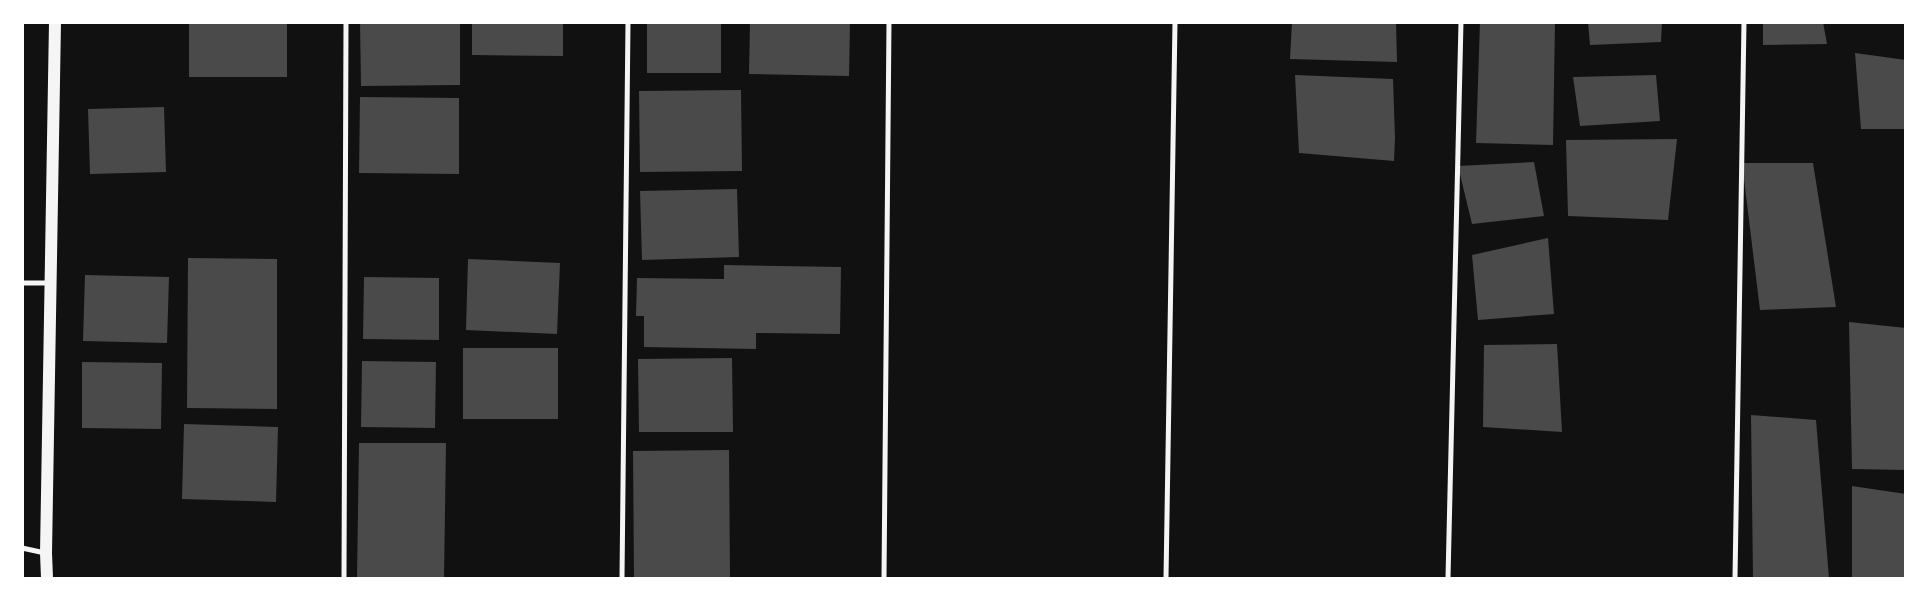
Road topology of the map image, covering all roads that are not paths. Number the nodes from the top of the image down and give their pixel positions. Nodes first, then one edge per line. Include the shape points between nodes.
1 (54, 22) edge
2 (346, 22) edge
3 (628, 22) edge
4 (889, 22) edge
5 (1175, 22) edge
6 (1462, 22) edge
7 (1744, 22) edge
8 (22, 283) edge
9 (49, 283) junction
10 (22, 548) edge
11 (46, 553) junction
12 (47, 578) edge
13 (344, 578) edge
14 (622, 578) edge
15 (884, 578) edge
16 (1166, 578) edge
17 (1448, 578) edge
18 (1735, 578) edge

1 - 9 main road
2 - 13 street
3 - 14 street
4 - 15 street
5 - 16 street
6 - 17 street
7 - 18 street
8 - 9 street
9 - 11 main road
10 - 11 street
11 - 12 main road

